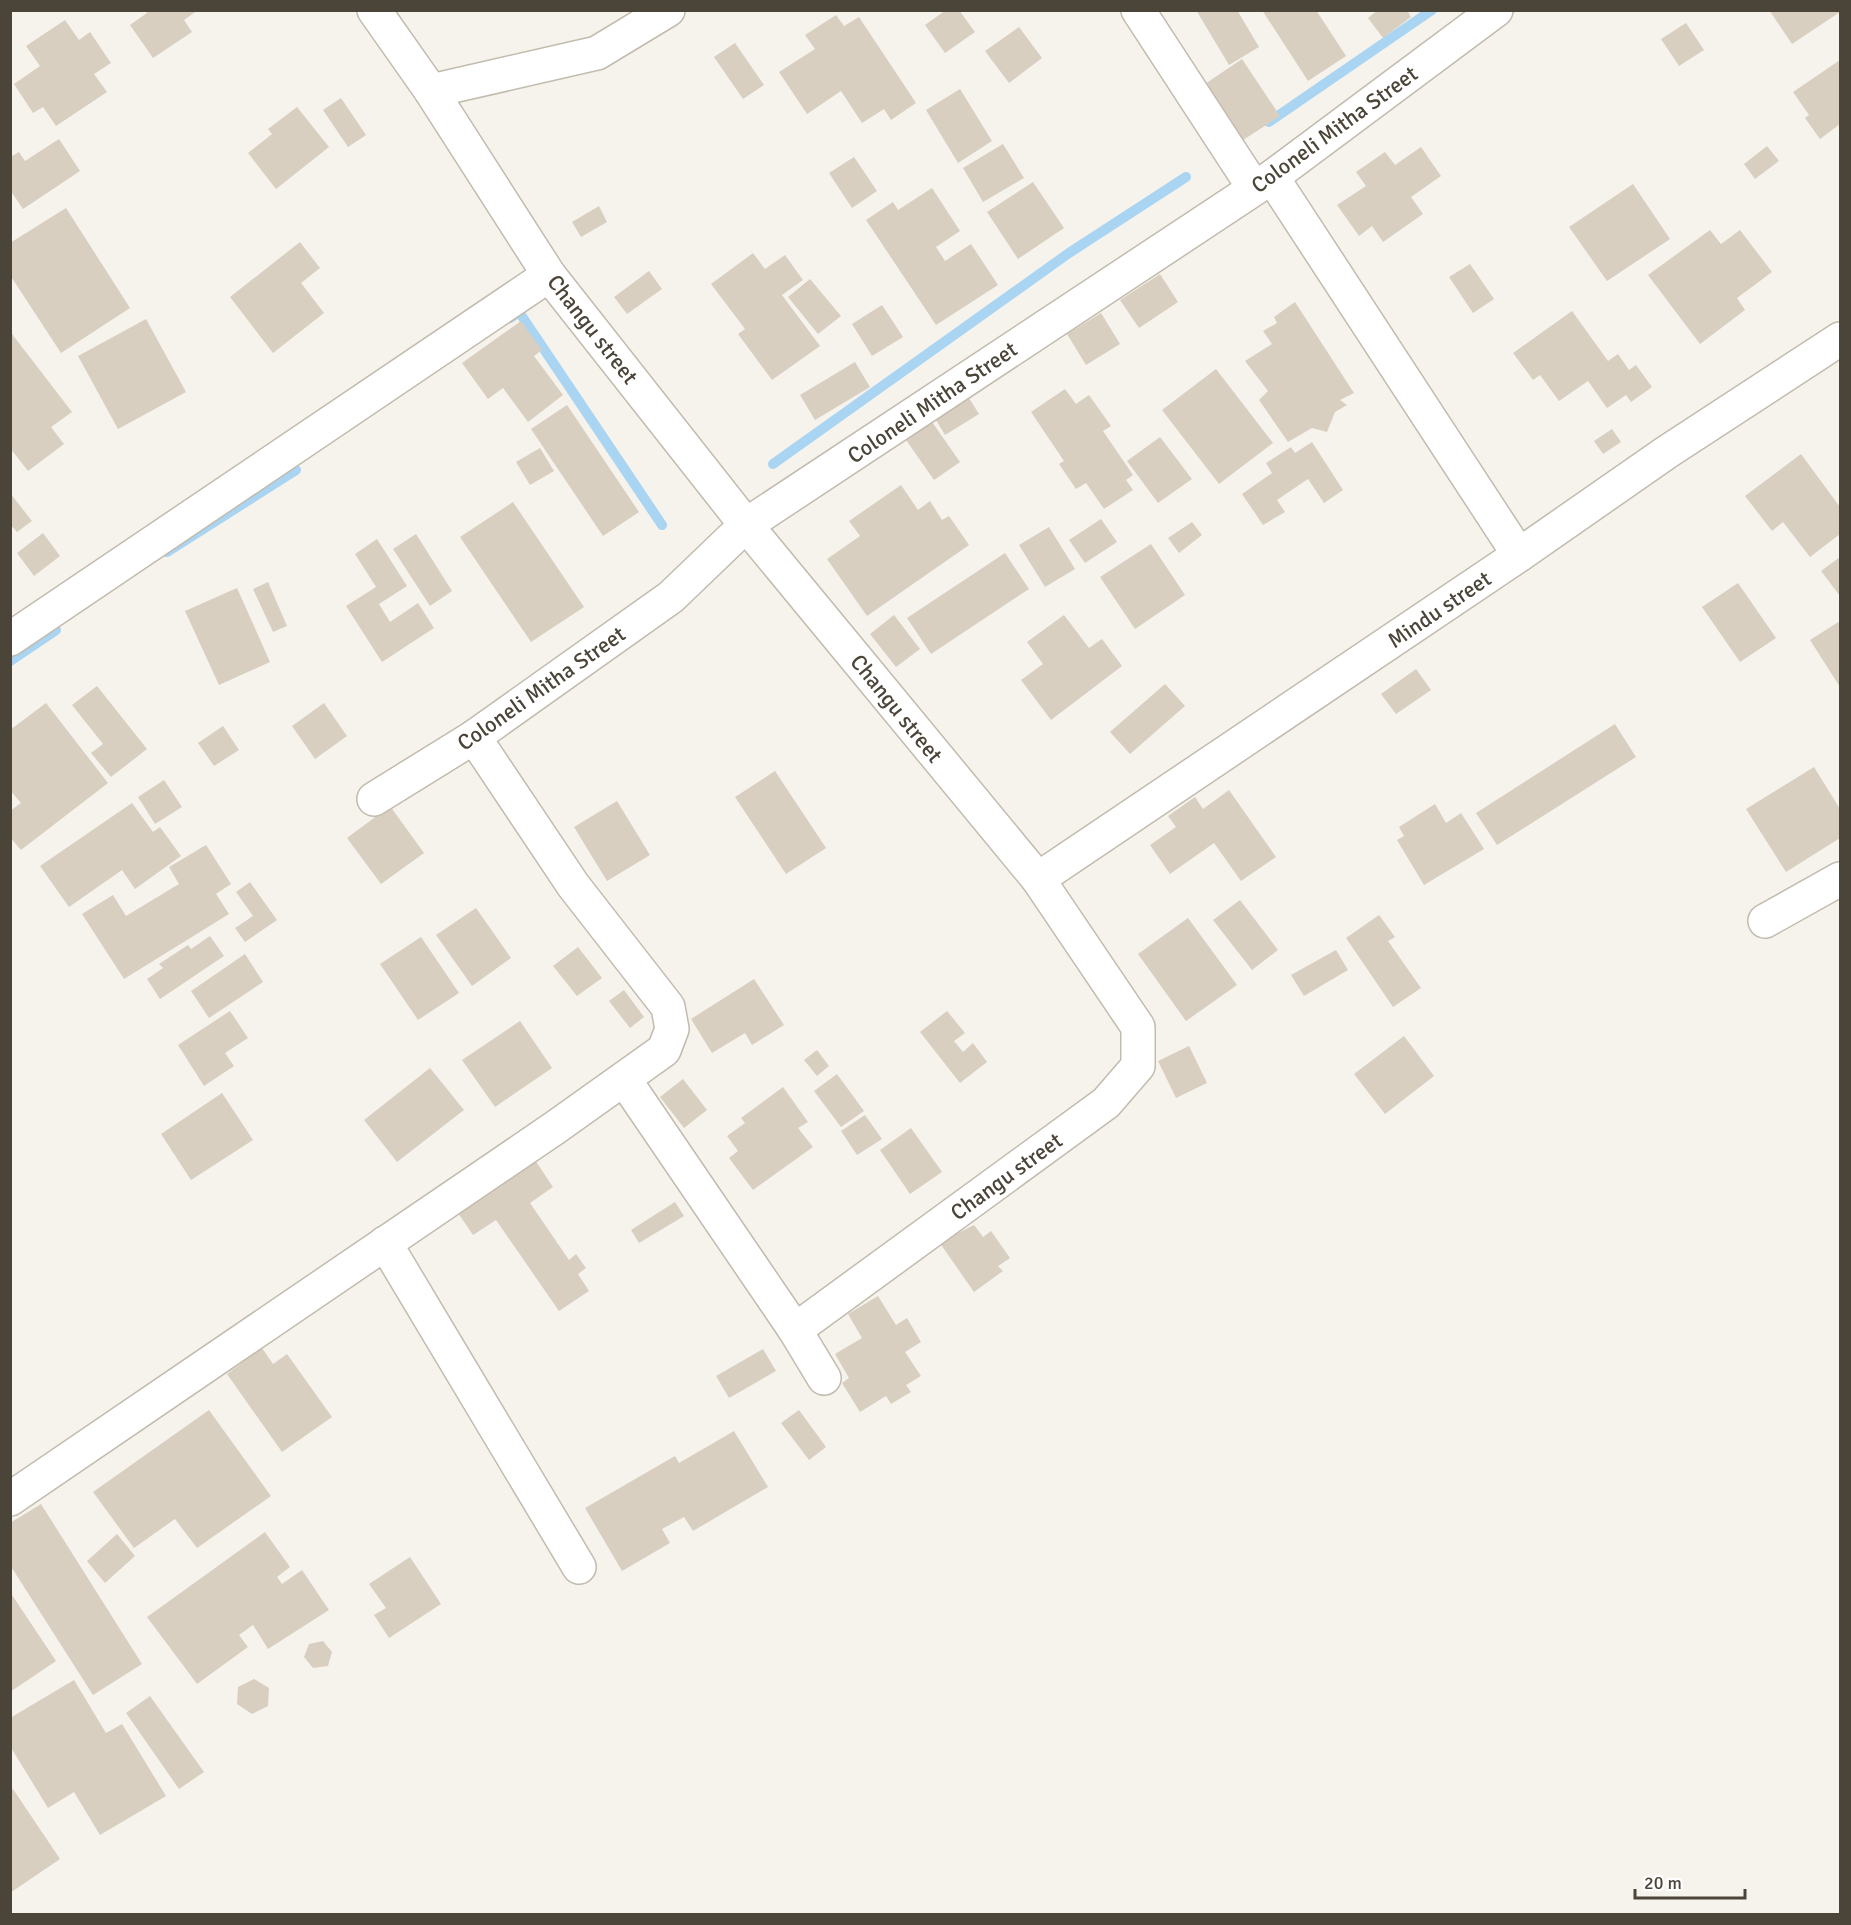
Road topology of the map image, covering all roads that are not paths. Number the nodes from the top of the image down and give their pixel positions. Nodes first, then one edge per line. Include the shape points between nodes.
1 (374, 10) edge
2 (668, 10) edge
3 (1138, 10) edge
4 (1496, 10) edge
5 (431, 91) junction
6 (1263, 183) junction
7 (549, 275) junction
8 (1840, 339) edge
9 (746, 525) junction
10 (1519, 555) junction
11 (10, 639) edge
12 (474, 737) junction
13 (374, 799) dead end
14 (1038, 879) junction
15 (1840, 879) edge
16 (1765, 921) dead end
17 (624, 1079) junction
18 (385, 1243) junction
19 (795, 1330) junction
20 (824, 1378) dead end
21 (10, 1499) edge
22 (579, 1567) dead end

1 - 5 street, Changu street
2 - 5 street via 597,53
3 - 6 street
4 - 6 street, Coloneli Mitha Street
5 - 7 street, Changu street
6 - 9 street, Coloneli Mitha Street
6 - 10 street
7 - 9 street, Changu street
7 - 11 street
8 - 10 street, Mindu street
9 - 12 street, Coloneli Mitha Street via 671,597
9 - 14 street, Changu street
10 - 14 street, Mindu street
12 - 13 street, Coloneli Mitha Street
12 - 17 street via 573,885 668,1007 672,1029 664,1050
14 - 19 street, Changu street via 1138,1027 1138,1066 1106,1103
15 - 16 street
17 - 18 street
17 - 19 street
18 - 21 street
18 - 22 street
19 - 20 street

